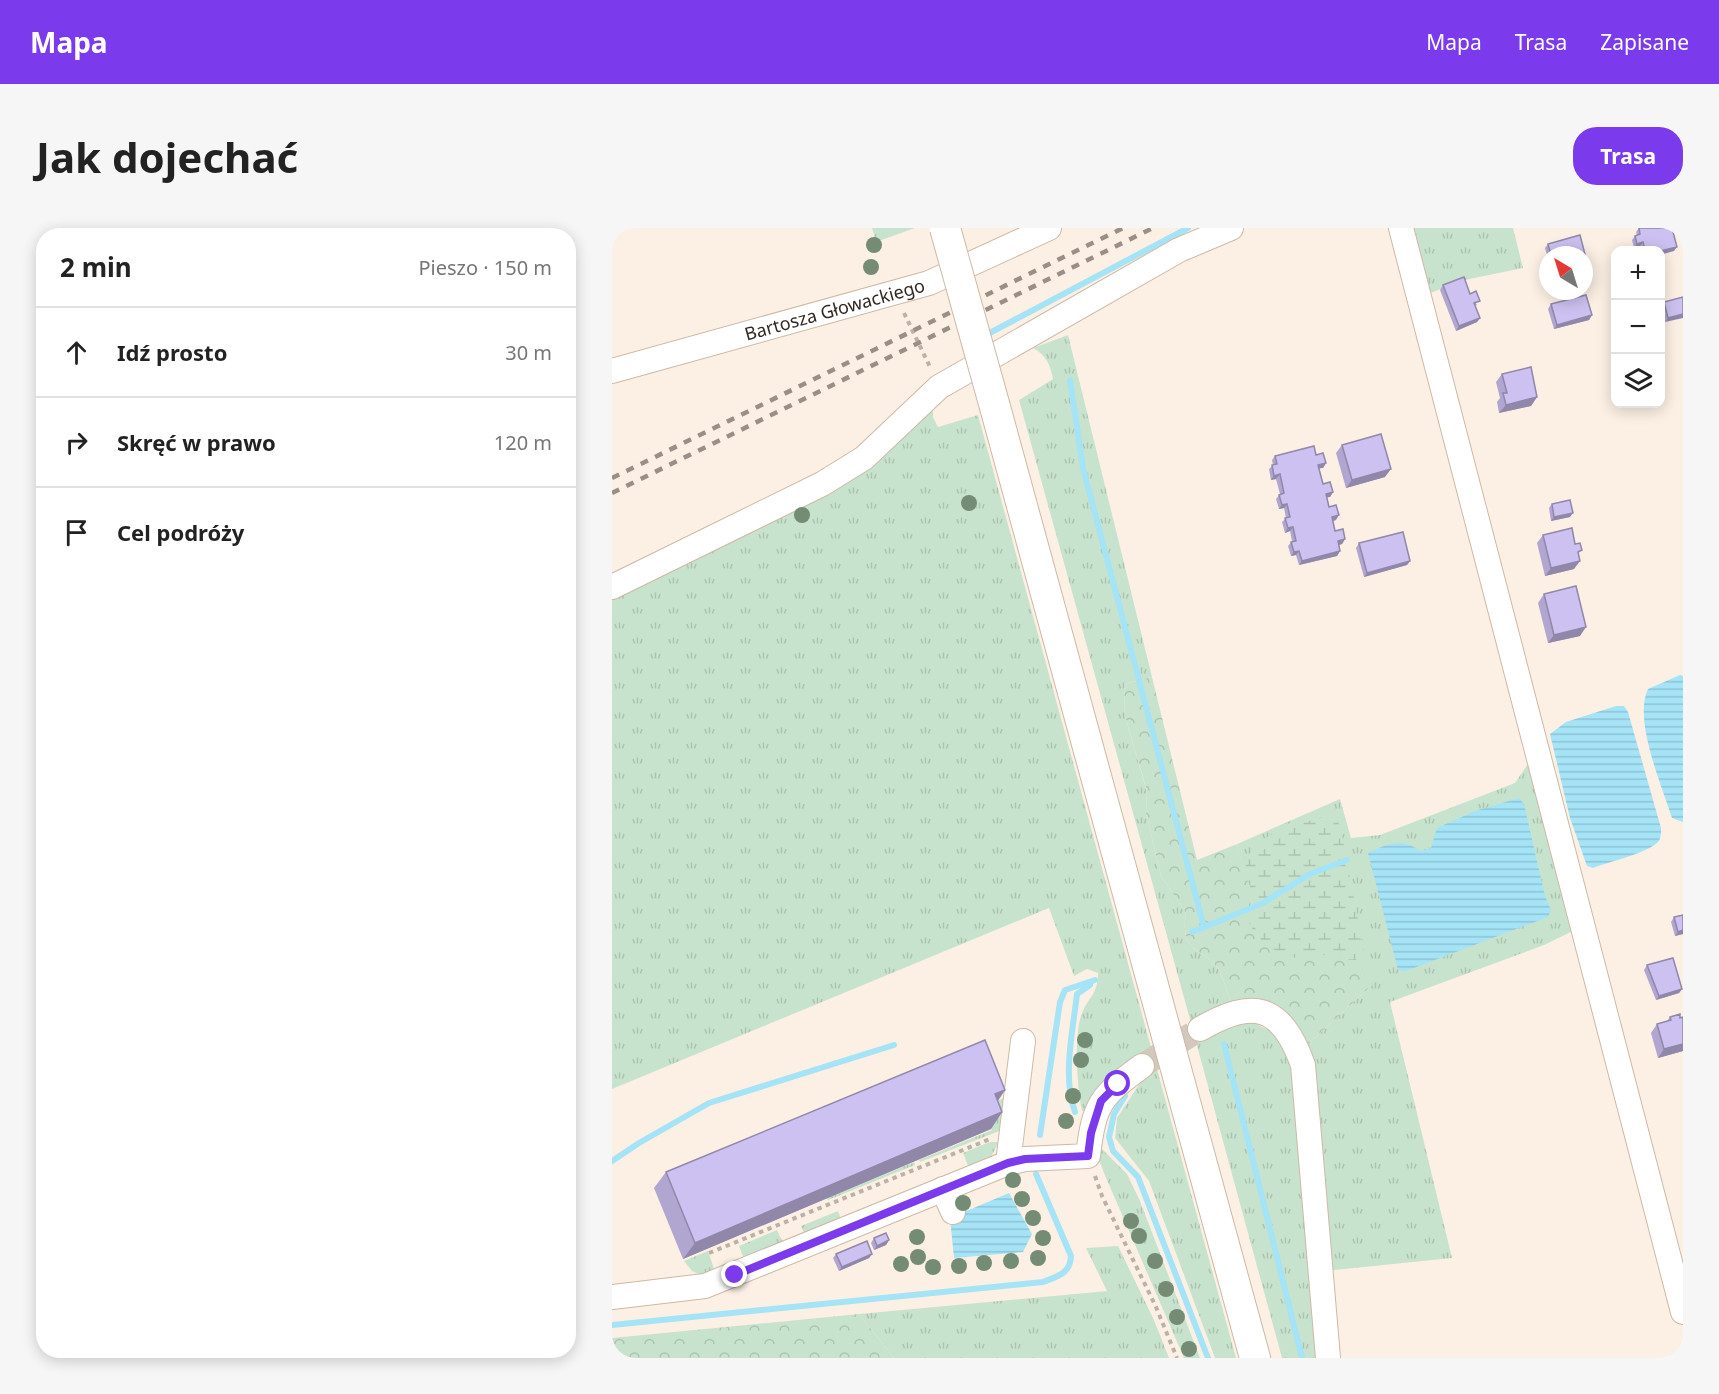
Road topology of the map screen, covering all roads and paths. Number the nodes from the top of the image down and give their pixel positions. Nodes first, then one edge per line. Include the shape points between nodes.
1 (945, 228) edge
2 (1049, 228) edge
3 (1232, 228) edge
4 (1401, 228) edge
5 (905, 312) dead end
6 (612, 371) edge
7 (939, 387) junction
8 (612, 587) edge
9 (1200, 1029) tunnel mouth
10 (1023, 1041) dead end
11 (1142, 1066) tunnel mouth
12 (1020, 1067) junction
13 (993, 1078) edge
14 (1011, 1134) junction
15 (1088, 1156) junction
16 (915, 1160) edge
17 (1008, 1163) junction
18 (919, 1168) junction
19 (943, 1189) junction
20 (953, 1212) dead end
21 (709, 1253) edge
22 (612, 1297) edge
23 (1683, 1312) edge
24 (1177, 1358) edge
25 (1255, 1358) edge
26 (1328, 1358) edge

1 - 25 main road, bridge
2 - 6 street, Bartosza Głowackiego via 929,283
3 - 7 street via 1179,250
4 - 23 street
5 - 7 path
7 - 8 street via 889,436 842,472
9 - 26 street via 1235,1011 1261,1012 1273,1017 1298,1051 1303,1065
10 - 12 street
11 - 15 street via 1101,1101
12 - 13 street
12 - 14 street
14 - 17 street
14 - 18 path
15 - 17 street
15 - 24 path via 1102,1196
16 - 18 path
17 - 19 street
18 - 21 path
19 - 20 street
19 - 22 street via 705,1286

